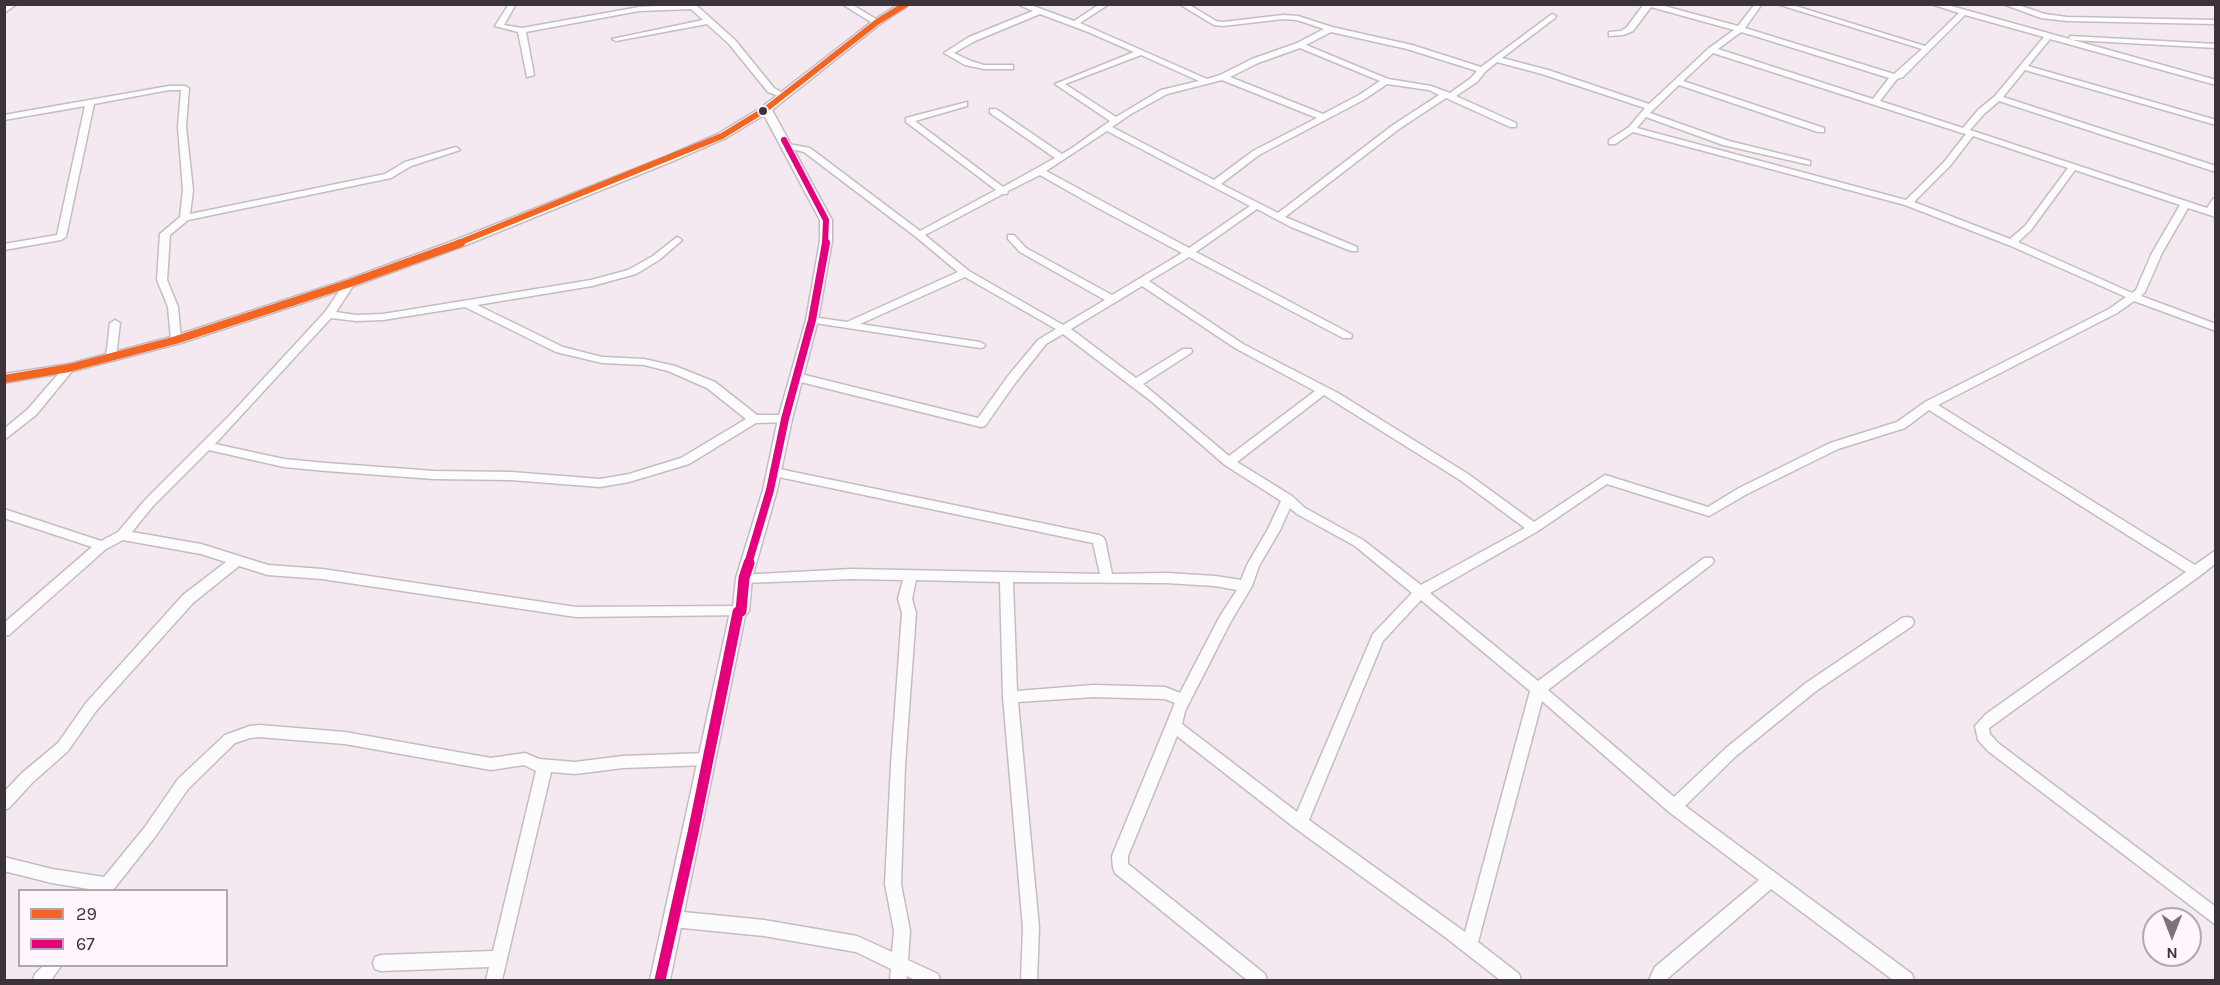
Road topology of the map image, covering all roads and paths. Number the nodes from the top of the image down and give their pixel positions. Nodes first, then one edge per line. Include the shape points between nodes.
1 (14, 4) edge
2 (513, 4) edge
3 (845, 4) edge
4 (906, 4) edge
5 (1020, 4) edge
6 (1106, 4) edge
7 (1182, 4) edge
8 (1759, 4) edge
9 (1780, 4) edge
10 (1934, 4) edge
11 (2006, 4) edge
12 (1648, 5) edge
13 (691, 6) edge
14 (4, 11) edge
15 (1040, 11) junction
16 (1963, 13) junction
17 (1552, 16) dead end
18 (709, 21) junction
19 (877, 22) junction
20 (2216, 22) edge
21 (1074, 24) junction
22 (1330, 29) junction
23 (1740, 29) junction
24 (522, 30) junction
25 (1612, 34) dead end
26 (2048, 37) junction
27 (616, 39) dead end
28 (1299, 45) junction
29 (2216, 46) edge
30 (1925, 48) junction
31 (1712, 50) junction
32 (1139, 53) junction
33 (1495, 59) junction
34 (1010, 67) dead end
35 (2023, 67) junction
36 (1482, 70) junction
37 (530, 75) dead end
38 (1223, 77) junction
39 (1894, 77) junction
40 (1206, 81) junction
41 (1386, 81) junction
42 (1680, 83) junction
43 (2216, 83) edge
44 (1448, 95) junction
45 (784, 96) junction
46 (1998, 98) junction
47 (90, 102) junction
48 (1875, 102) junction
49 (964, 104) dead end
50 (766, 109) junction
51 (993, 111) dead end
52 (1648, 111) junction
53 (1323, 117) junction
54 (4, 118) edge
55 (1116, 121) junction
56 (2216, 123) edge
57 (1513, 125) dead end
58 (1107, 128) junction
59 (1632, 129) junction
60 (1821, 130) dead end
61 (1968, 132) junction
62 (1612, 142) dead end
63 (788, 147) junction
64 (456, 150) dead end
65 (1061, 158) junction
66 (1807, 163) dead end
67 (2073, 166) junction
68 (2216, 169) edge
69 (1040, 171) junction
70 (1216, 183) junction
71 (1004, 192) junction
72 (2216, 201) edge
73 (1908, 203) junction
74 (2186, 204) junction
75 (1257, 205) junction
76 (2213, 213) edge
77 (1279, 217) junction
78 (185, 218) junction
79 (919, 235) junction
80 (1011, 237) dead end
81 (677, 240) dead end
82 (2011, 243) junction
83 (4, 247) edge
84 (1354, 249) dead end
85 (1190, 252) junction
86 (965, 273) junction
87 (1142, 281) junction
88 (350, 283) junction
89 (2133, 297) junction
90 (1111, 299) junction
91 (469, 305) junction
92 (329, 314) junction
93 (812, 320) junction
94 (115, 323) dead end
95 (849, 326) junction
96 (2216, 328) edge
97 (1065, 330) junction
98 (1347, 336) dead end
99 (176, 340) junction
100 (980, 345) dead end
101 (1187, 351) dead end
102 (111, 357) junction
103 (69, 368) junction
104 (797, 377) junction
105 (4, 379) edge
106 (1135, 384) junction
107 (1322, 391) junction
108 (1929, 405) junction
109 (754, 419) junction
110 (785, 419) junction
111 (4, 436) edge
112 (207, 446) junction
113 (1229, 462) junction
114 (774, 472) junction
115 (1288, 499) junction
116 (4, 513) edge
117 (1534, 528) junction
118 (122, 536) junction
119 (102, 546) junction
120 (2216, 555) edge
121 (236, 561) junction
122 (1708, 561) dead end
123 (2196, 573) junction
124 (912, 575) junction
125 (1006, 577) junction
126 (744, 578) junction
127 (1107, 579) junction
128 (1246, 586) junction
129 (1422, 591) junction
130 (741, 611) junction
131 (1907, 622) dead end
132 (4, 631) edge
133 (1538, 689) junction
134 (1010, 697) junction
135 (1184, 700) junction
136 (1174, 726) junction
137 (707, 759) junction
138 (545, 765) junction
139 (4, 803) edge
140 (1674, 807) junction
141 (1300, 823) junction
142 (4, 864) edge
143 (1770, 880) junction
144 (106, 888) edge
145 (2216, 917) edge
146 (674, 919) junction
147 (1469, 946) junction
148 (499, 958) junction
149 (381, 963) dead end
150 (899, 963) junction
151 (52, 967) edge
152 (42, 981) edge
153 (494, 981) edge
154 (660, 981) edge
155 (898, 981) edge
156 (932, 981) edge
157 (1029, 981) edge
158 (1259, 981) edge
159 (1513, 981) edge
160 (1657, 981) edge
161 (1906, 981) edge

1 - 14 street
2 - 24 street via 499,27
3 - 19 street
4 - 19 street
5 - 15 street
6 - 21 street
7 - 22 street via 1214,23 1283,17
8 - 23 street
9 - 30 street
10 - 16 street
11 - 20 street via 2067,19
12 - 23 street
12 - 25 street via 1630,29
13 - 18 street
13 - 24 street via 639,9
15 - 21 street
15 - 34 street via 948,53 984,67
16 - 26 street
16 - 30 street
17 - 33 street
18 - 27 street
18 - 45 street via 732,42 771,90
19 - 45 street
21 - 32 street
22 - 28 street
22 - 36 street via 1409,46
23 - 31 street
23 - 39 street
24 - 37 street
26 - 29 street
26 - 35 street
26 - 43 street
28 - 38 street
28 - 41 street
30 - 39 street
31 - 42 street
31 - 48 street
32 - 40 street
32 - 55 street via 1059,84
33 - 36 street
33 - 52 street via 1545,72
35 - 46 street
35 - 56 street
36 - 44 street via 1474,80
38 - 40 street
38 - 53 street
39 - 48 street
40 - 55 street via 1164,92
41 - 44 street via 1418,85
41 - 53 street
42 - 52 street
42 - 60 street
44 - 57 street
44 - 77 street via 1396,127
45 - 50 street
46 - 61 street via 1980,112
46 - 68 street
47 - 54 street
47 - 78 street via 185,88
47 - 83 street via 62,237
48 - 61 street
49 - 71 street via 909,120
50 - 63 street
50 - 88 street via 722,136 669,159
51 - 65 street
52 - 59 street
52 - 66 street via 1726,143
53 - 70 street via 1256,153
55 - 58 street
58 - 65 street
58 - 70 street
59 - 62 street
59 - 73 street
61 - 67 street
61 - 73 street via 1947,164
63 - 79 street via 807,150
63 - 93 street via 826,220
64 - 78 street via 408,164 388,176
65 - 69 street
67 - 74 street
67 - 82 street via 2028,228
69 - 71 street
69 - 85 street
70 - 75 street
71 - 79 street
72 - 76 street
73 - 82 street
74 - 76 street
74 - 89 street via 2157,253 2140,292
75 - 77 street
75 - 85 street
77 - 84 street
78 - 99 street via 165,234 162,280 173,307
79 - 86 street
80 - 90 street via 1023,250
81 - 91 street via 632,272 592,284
82 - 89 street
85 - 87 street
85 - 98 street
86 - 95 street
86 - 97 street
87 - 90 street
87 - 107 street via 1239,346
88 - 92 street
88 - 99 street
89 - 96 street
89 - 108 street via 2113,311
90 - 97 street
91 - 92 street via 383,317
91 - 109 street via 560,350 602,360 671,368 711,385
92 - 112 street
93 - 95 street
93 - 104 street
94 - 102 street
95 - 100 street
97 - 104 street via 1042,342 981,423
97 - 106 street
99 - 102 street
101 - 106 street
102 - 103 street
103 - 105 street
103 - 111 street via 32,412
104 - 110 street
106 - 113 street via 1200,434
107 - 113 street
107 - 117 street via 1464,477
108 - 117 street via 1901,425 1834,446 1743,490 1709,512 1605,479
108 - 123 street
109 - 110 street
109 - 112 street via 685,461 600,483 315,466
110 - 114 street
112 - 118 street via 149,503
113 - 115 street
114 - 126 street
114 - 127 street via 1099,540
115 - 128 street via 1253,564
115 - 129 street via 1301,511 1359,543
116 - 119 street
117 - 129 street
118 - 119 street
118 - 121 street via 201,549
119 - 132 street
120 - 123 street
121 - 130 street via 268,570 322,574 576,612
121 - 139 street via 188,599 92,707 63,747
122 - 133 street
123 - 145 street via 1982,726 1983,736 1993,747
124 - 125 street
124 - 126 street
124 - 150 street via 905,599 909,614 893,884 902,931
125 - 127 street
125 - 134 street
126 - 130 street
127 - 128 street via 1189,579
128 - 135 street
129 - 133 street
129 - 141 street via 1378,638
130 - 137 street
131 - 140 street via 1811,687 1731,752
133 - 140 street
133 - 147 street
134 - 135 street via 1093,691 1165,693
134 - 157 street via 1031,928
135 - 136 street
136 - 141 street
136 - 158 street via 1120,856 1121,868
137 - 138 street via 576,768
137 - 146 street
138 - 144 street via 525,759 491,764 345,738 250,732 230,739 183,784
138 - 148 street
140 - 143 street
141 - 147 street
142 - 144 street
143 - 160 street via 1661,973
143 - 161 street
146 - 150 street via 764,928 857,944
146 - 154 street
147 - 159 street
148 - 149 street
148 - 153 street
150 - 155 street
150 - 156 street
151 - 152 street

